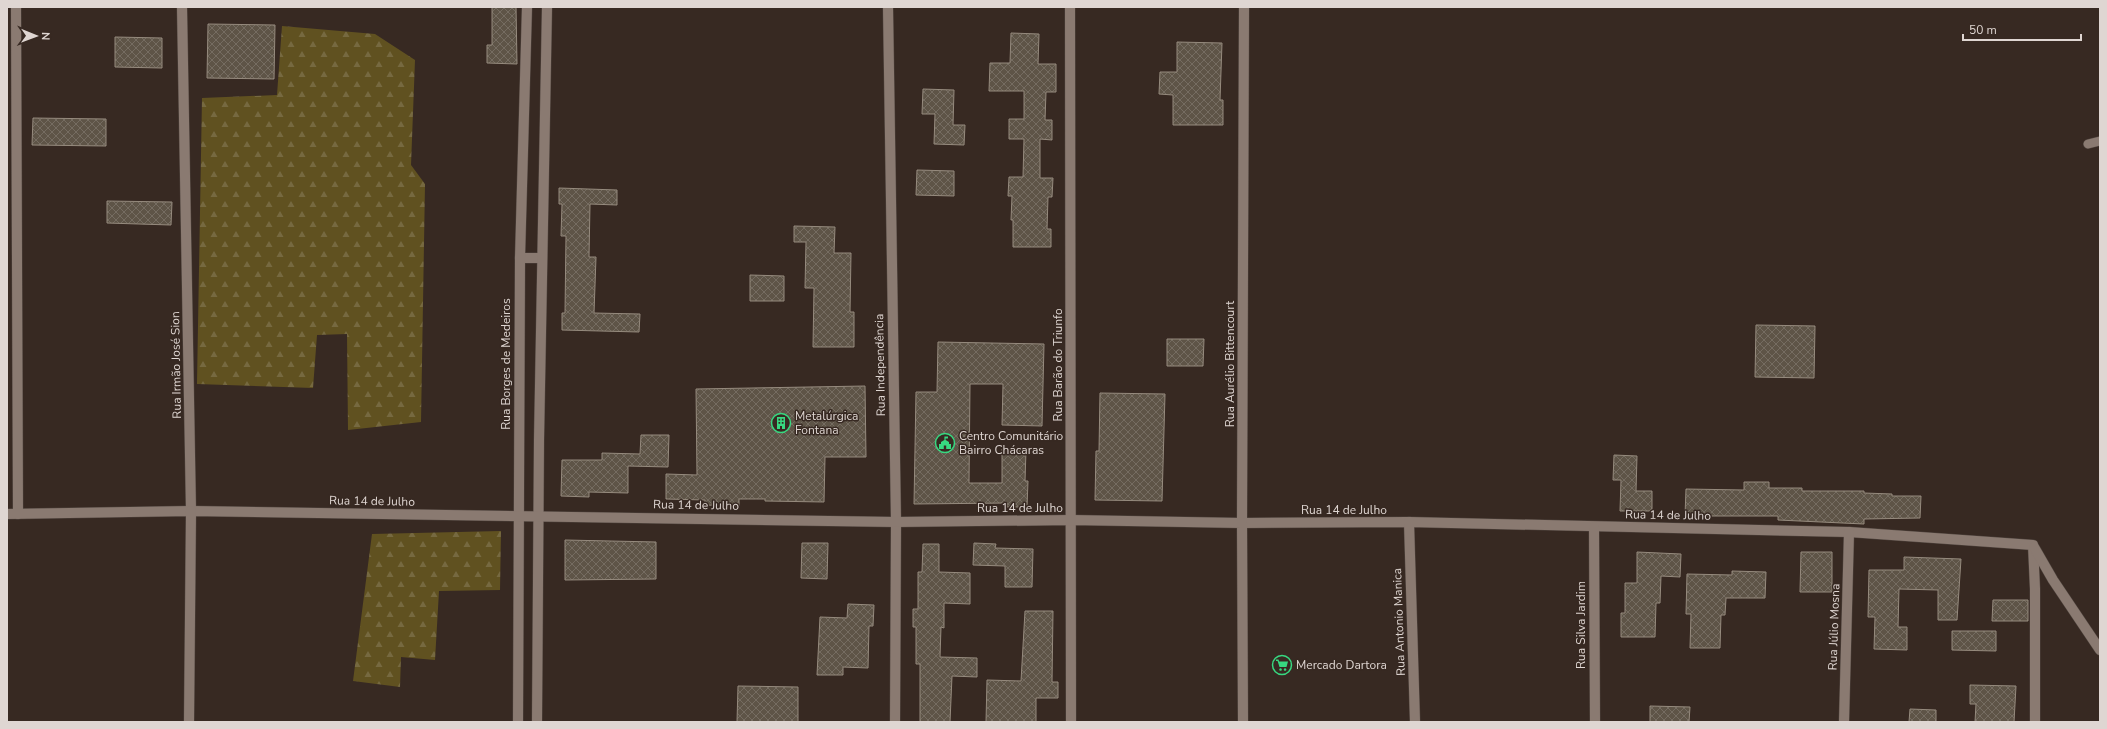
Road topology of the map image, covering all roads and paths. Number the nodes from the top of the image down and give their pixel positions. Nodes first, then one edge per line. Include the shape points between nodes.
1 (16, 7) edge
2 (182, 7) edge
3 (527, 7) edge
4 (547, 7) edge
5 (888, 7) edge
6 (1070, 7) edge
7 (1244, 8) edge
8 (2100, 141) edge
9 (2088, 144) dead end
10 (520, 258) junction
11 (542, 258) junction
12 (191, 511) junction
13 (7, 514) edge
14 (18, 514) junction
15 (519, 516) junction
16 (538, 516) junction
17 (1071, 520) junction
18 (896, 522) junction
19 (1409, 522) junction
20 (1242, 523) junction
21 (1594, 527) junction
22 (1849, 532) junction
23 (2033, 545) junction
24 (2100, 650) edge
25 (189, 722) edge
26 (518, 722) edge
27 (537, 722) edge
28 (895, 722) edge
29 (1071, 722) edge
30 (1243, 722) edge
31 (1415, 722) edge
32 (1595, 722) edge
33 (1844, 722) edge
34 (2035, 722) edge

1 - 14 street
2 - 12 street, Rua Irmão José Sion
3 - 10 street, Rua Borges de Medeiros
4 - 11 street
5 - 18 street, Rua Independência
6 - 17 street, Rua Barão do Triunfo
7 - 20 street, Rua Aurélio Bittencourt
8 - 9 lane
10 - 11 street
10 - 15 street, Rua Borges de Medeiros
11 - 16 street
12 - 14 street, Rua 14 de Julho
12 - 15 street, Rua 14 de Julho
12 - 25 street, Rua Irmão José Sion
13 - 14 street, Rua 14 de Julho
15 - 16 street, Rua 14 de Julho
15 - 26 street, Rua Borges de Medeiros
16 - 18 street, Rua 14 de Julho
16 - 27 street
17 - 18 street, Rua 14 de Julho
17 - 20 street, Rua 14 de Julho
17 - 29 street, Rua Barão do Triunfo
18 - 28 street, Rua Independência
19 - 20 street, Rua 14 de Julho
19 - 21 street, Rua 14 de Julho
19 - 31 street, Rua Antonio Manica
20 - 30 street, Rua Aurélio Bittencourt
21 - 22 street, Rua 14 de Julho
21 - 32 street, Rua Silva Jardim
22 - 23 street, Rua 14 de Julho
22 - 33 street, Rua Júlio Mosna
23 - 24 street
23 - 34 street

